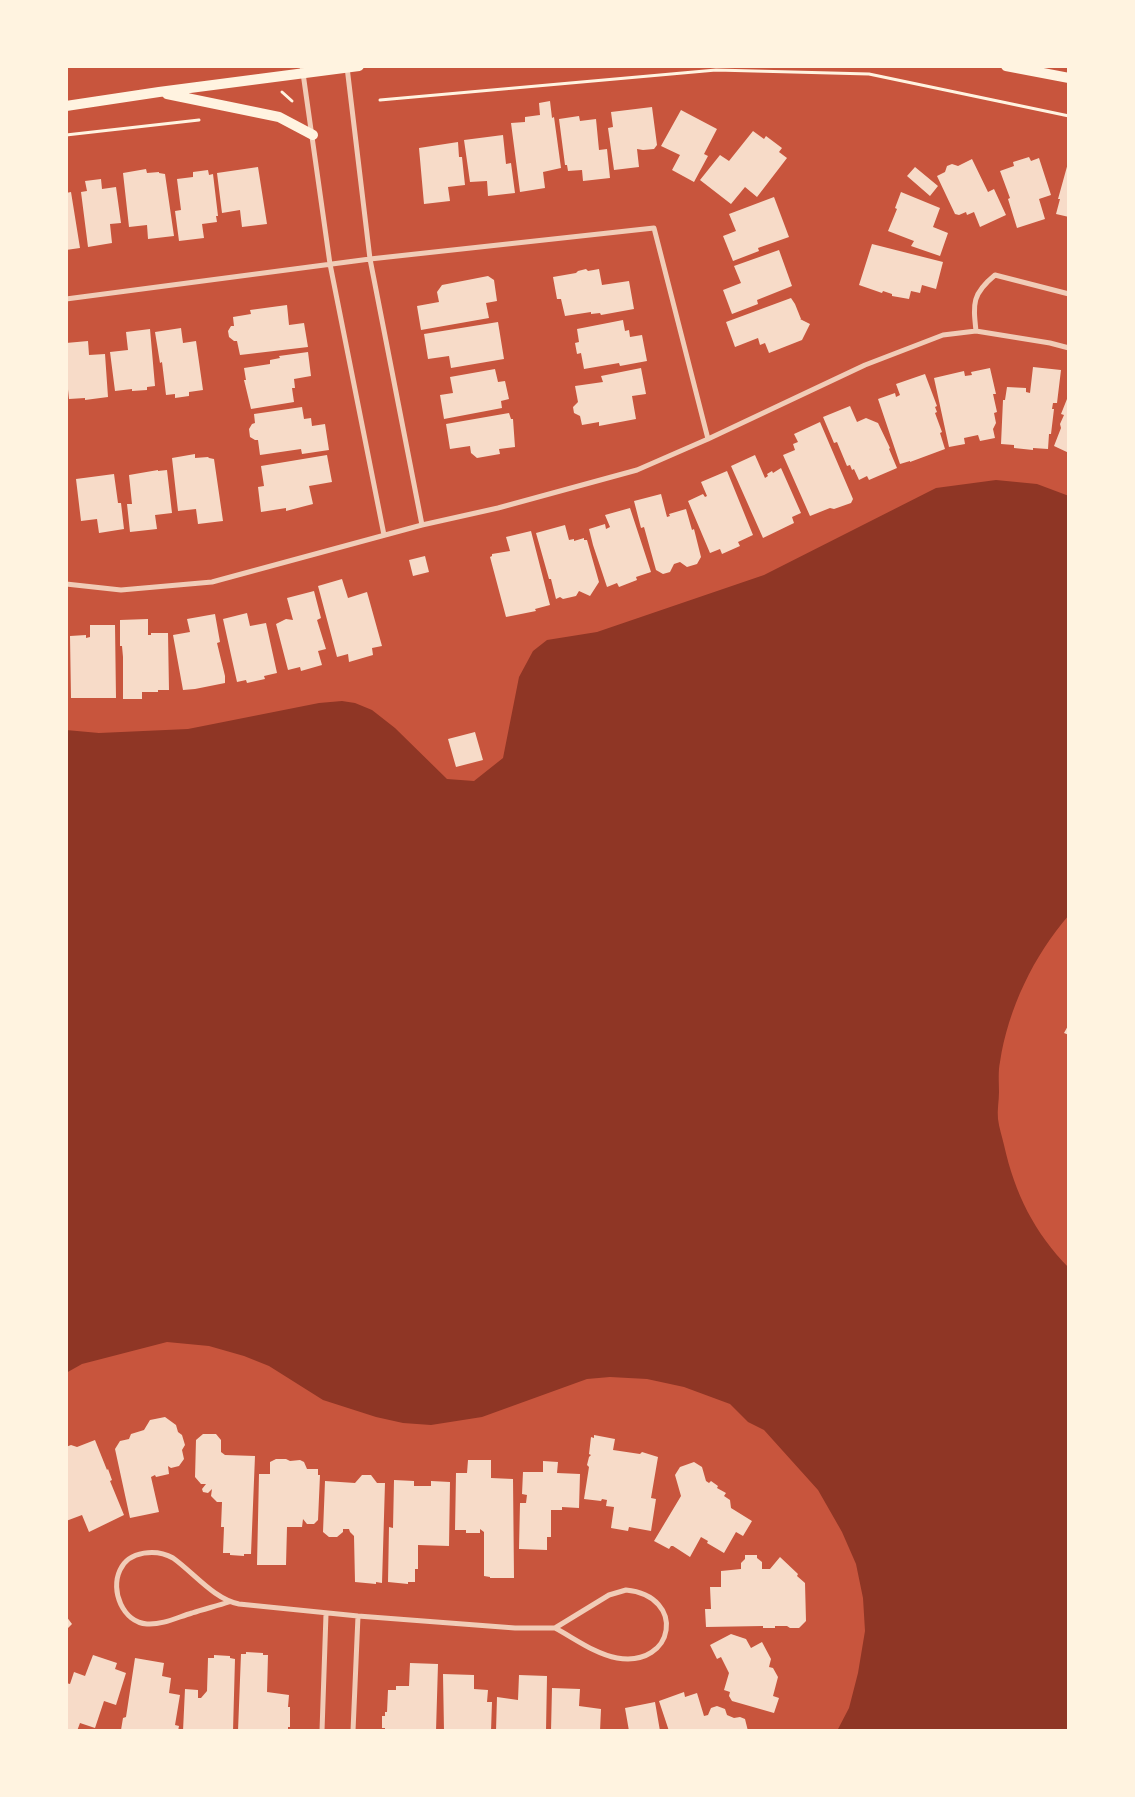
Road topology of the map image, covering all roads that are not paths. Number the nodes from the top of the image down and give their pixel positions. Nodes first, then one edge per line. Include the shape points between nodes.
1 (359, 66) edge
2 (1006, 66) edge
3 (347, 67) edge
4 (303, 70) edge
5 (1069, 78) edge
6 (159, 92) junction
7 (66, 106) edge
8 (313, 135) junction
9 (370, 259) junction
10 (330, 264) junction
11 (1069, 294) edge
12 (66, 299) edge
13 (976, 331) junction
14 (1069, 348) edge
15 (708, 439) junction
16 (422, 525) junction
17 (384, 535) junction
18 (66, 584) edge
19 (229, 1602) junction
20 (326, 1614) junction
21 (358, 1616) junction
22 (554, 1628) junction
23 (322, 1731) edge
24 (353, 1731) edge

1 - 3 main road
2 - 5 main road
3 - 4 main road
3 - 9 street
4 - 6 main road
4 - 8 street
6 - 7 main road
6 - 8 main road via 279,117
8 - 10 street
9 - 10 street
9 - 15 street via 654,228
9 - 16 street
10 - 12 street
10 - 17 street
11 - 13 street via 995,275 982,285 973,305
13 - 14 street
13 - 15 street via 943,335 865,365
15 - 16 street via 637,470
16 - 17 street
17 - 18 street via 212,582 121,590
19 - 19 street via 174,1558 160,1553 147,1552 136,1556 124,1564 118,1577 117,1593 122,1606 140,1623 166,1622
19 - 20 street
20 - 21 street
20 - 23 street
21 - 22 street
21 - 24 street
22 - 22 street via 606,1654 634,1659 657,1648 666,1625 663,1609 655,1600 626,1590 609,1595

